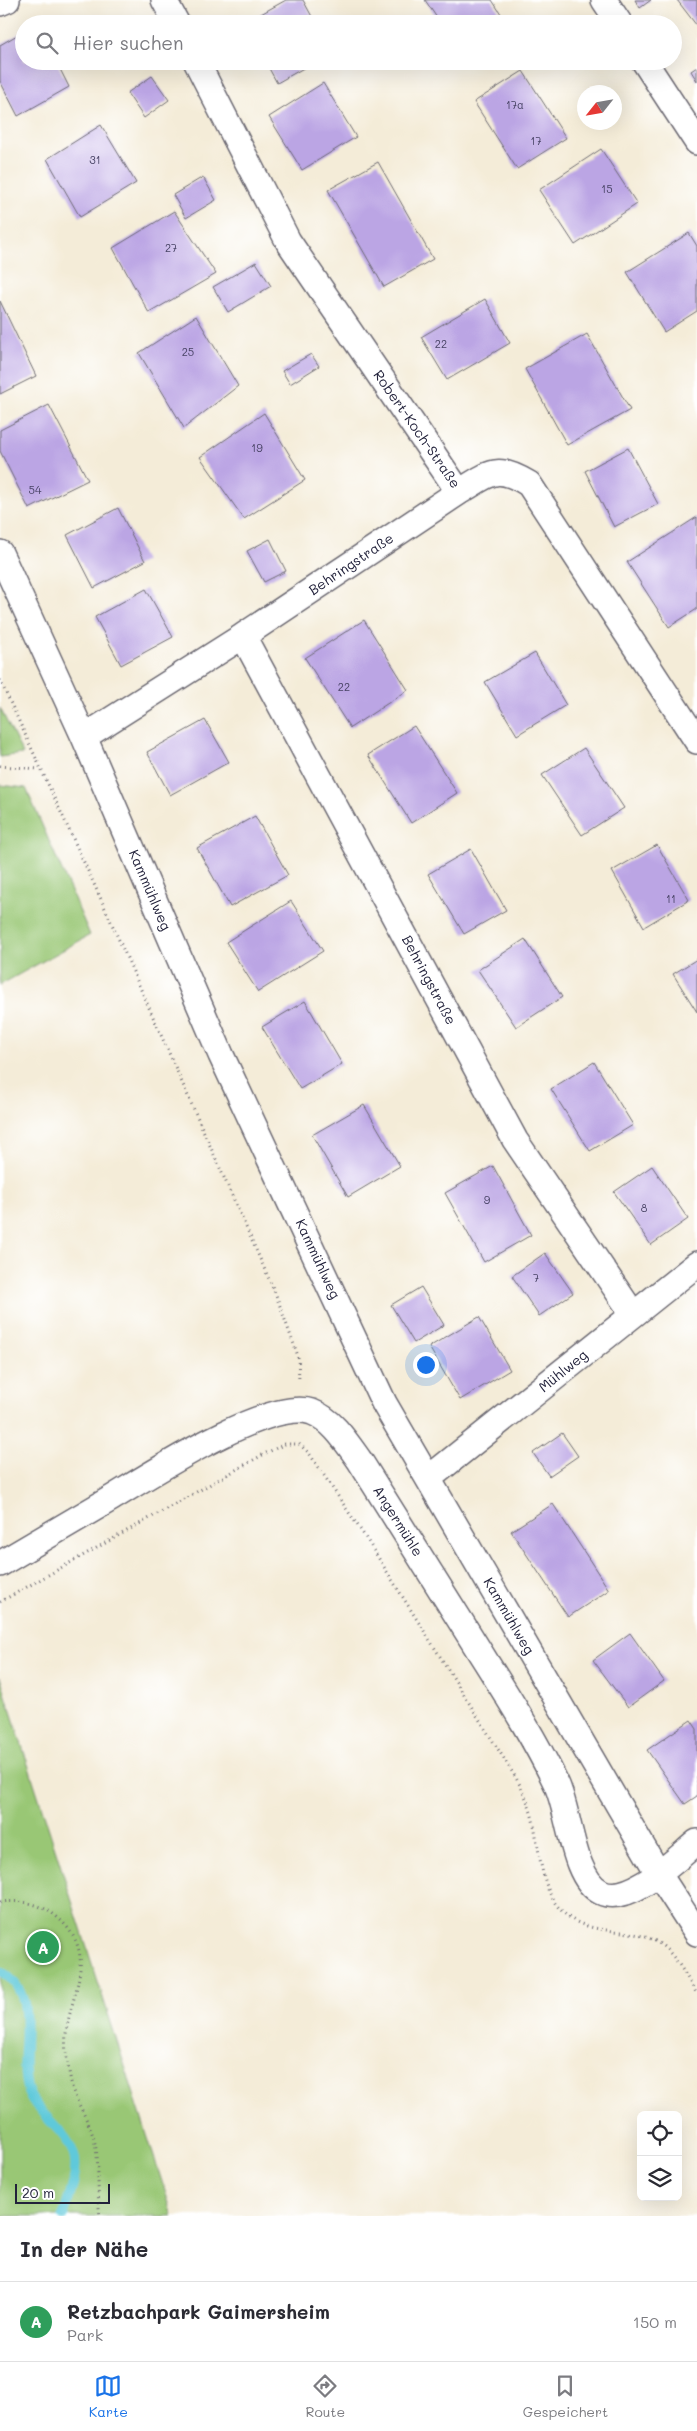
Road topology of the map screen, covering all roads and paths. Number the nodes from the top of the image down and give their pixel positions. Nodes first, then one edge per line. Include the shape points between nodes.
1 (7, 0) edge
2 (164, 0) edge
3 (604, 0) edge
4 (0, 4) edge
5 (172, 15) edge
6 (614, 15) edge
7 (201, 70) edge
8 (650, 70) edge
9 (697, 142) edge
10 (459, 492) junction
11 (0, 553) edge
12 (244, 636) junction
13 (0, 680) edge
14 (84, 737) junction
15 (697, 741) edge
16 (0, 766) edge
17 (39, 768) junction
18 (697, 1264) edge
19 (633, 1314) junction
20 (300, 1410) junction
21 (429, 1478) junction
22 (0, 1564) edge
23 (0, 1602) edge
24 (697, 1842) edge
25 (658, 1873) junction
26 (0, 1902) edge
27 (697, 1933) edge
28 (697, 1994) edge
29 (100, 2216) edge

1 - 4 street
2 - 5 street
3 - 6 street
7 - 10 street, Robert-Koch-Straße via 288,241
8 - 9 street
10 - 12 street, Behringstraße
10 - 15 street, Robert-Koch-Straße via 491,473 510,473 529,484
11 - 14 street, Kammühlweg
12 - 14 street, Behringstraße
12 - 19 street, Behringstraße via 515,1140
13 - 17 path
14 - 21 street, Kammühlweg via 221,1055 384,1403
16 - 17 path
17 - 20 path via 100,897 276,1295 298,1356
18 - 19 street, Mühlweg
19 - 21 street, Mühlweg
20 - 22 street via 251,1422 208,1440
20 - 25 street, Angermühle via 324,1418 360,1460 533,1736 558,1788 578,1864 586,1880 601,1892 619,1895 635,1889
21 - 25 street, Kammühlweg
23 - 28 path via 266,1453 285,1444 299,1444 310,1452 359,1527 516,1778 526,1796 550,1893 558,1908 574,1921 592,1929 652,1939 679,1964
24 - 25 street, Angermühle
25 - 27 street, Kammühlweg
26 - 29 path via 22,1901 49,1911 72,1934 79,1950 79,1983 65,2046 74,2092 94,2138

